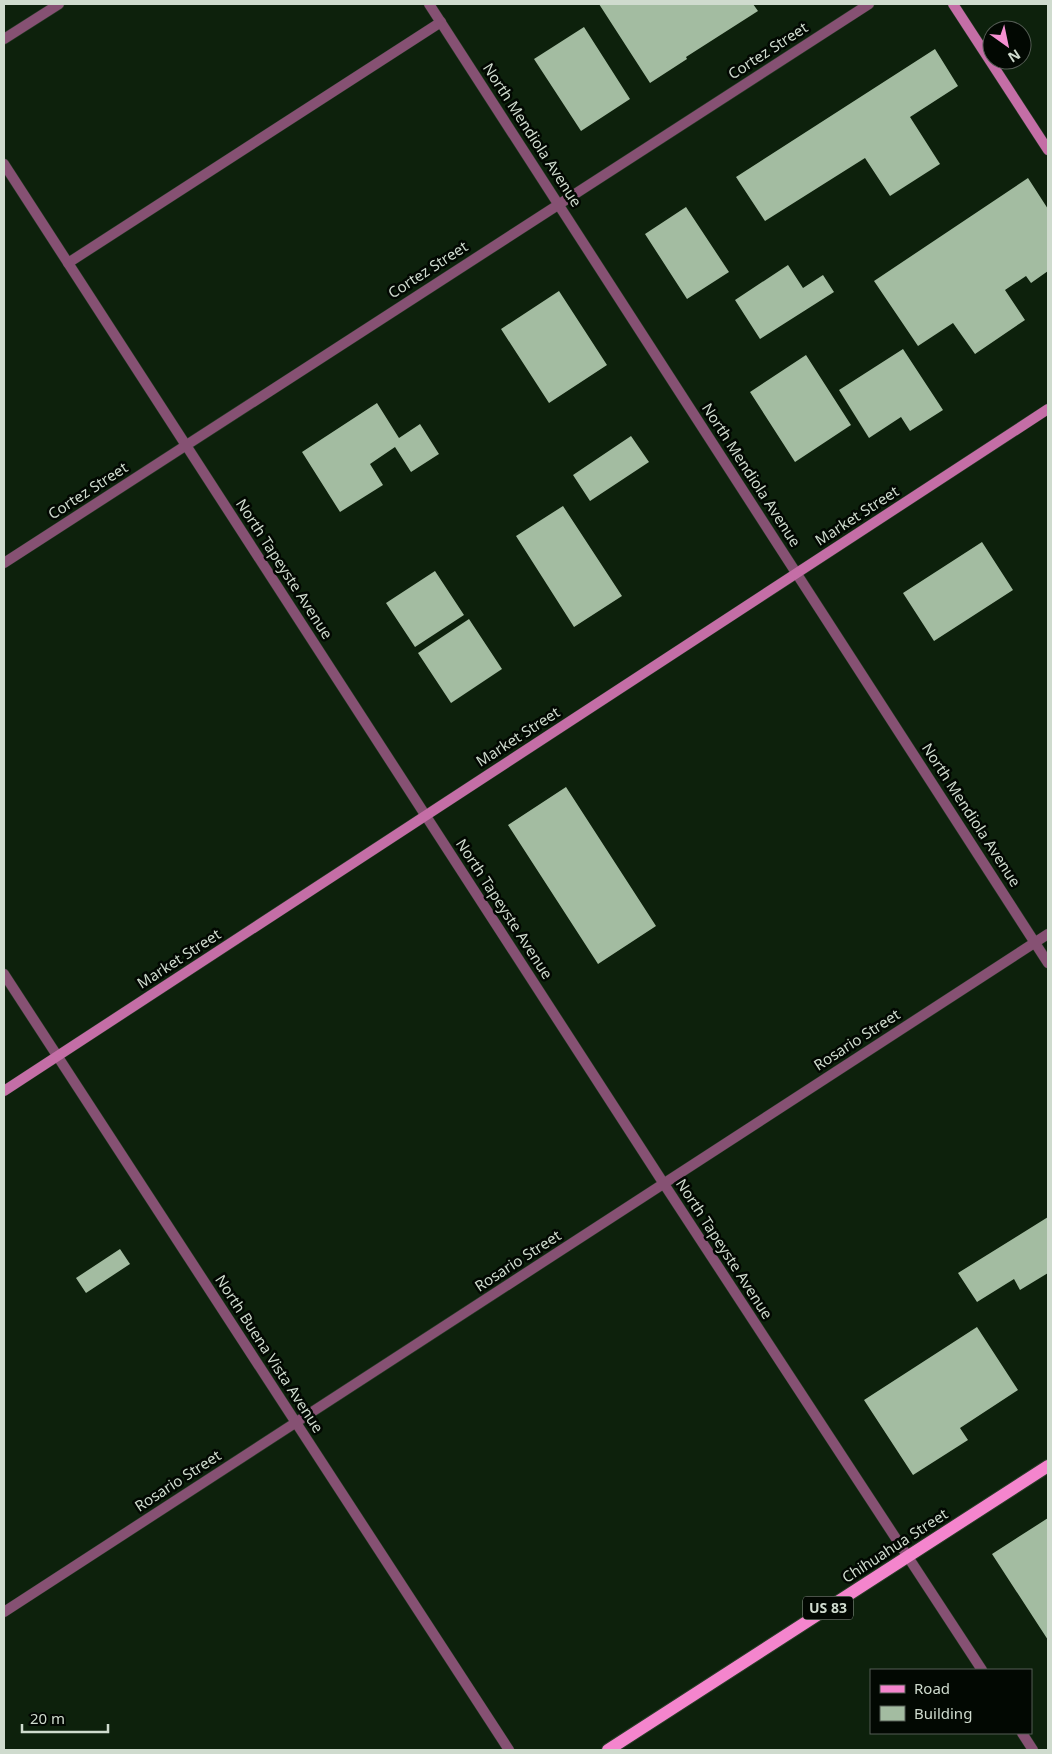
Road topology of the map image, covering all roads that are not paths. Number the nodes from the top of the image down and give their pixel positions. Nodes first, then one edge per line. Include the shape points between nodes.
1 (59, 4) edge
2 (429, 4) edge
3 (869, 4) edge
4 (953, 4) edge
5 (441, 22) junction
6 (4, 39) edge
7 (1048, 150) edge
8 (4, 164) edge
9 (559, 204) junction
10 (68, 263) junction
11 (1048, 409) edge
12 (186, 445) junction
13 (4, 563) edge
14 (797, 573) junction
15 (426, 815) junction
16 (1048, 934) edge
17 (1035, 942) junction
18 (1048, 962) edge
19 (4, 974) edge
20 (57, 1056) junction
21 (4, 1090) edge
22 (664, 1184) junction
23 (296, 1423) junction
24 (1048, 1466) edge
25 (908, 1557) junction
26 (4, 1612) edge
27 (981, 1669) edge
28 (1023, 1734) edge
29 (509, 1750) edge
30 (608, 1750) edge
31 (1033, 1750) edge

1 - 6 street
2 - 5 street, North Mendiola Avenue
3 - 9 street, Cortez Street
4 - 7 street
5 - 9 street, North Mendiola Avenue
5 - 10 street
8 - 10 street, North Tapeyste Avenue
9 - 12 street, Cortez Street
9 - 14 street, North Mendiola Avenue
10 - 12 street, North Tapeyste Avenue
11 - 14 street, Market Street
12 - 13 street, Cortez Street
12 - 15 street, North Tapeyste Avenue
14 - 15 street, Market Street
14 - 17 street, North Mendiola Avenue
15 - 20 street, Market Street
15 - 22 street, North Tapeyste Avenue
16 - 17 street, Rosario Street
17 - 18 street, North Mendiola Avenue
17 - 22 street, Rosario Street
19 - 20 street, North Buena Vista Avenue
20 - 21 street, Market Street
20 - 23 street, North Buena Vista Avenue
22 - 23 street, Rosario Street
22 - 25 street, North Tapeyste Avenue
23 - 26 street, Rosario Street
23 - 29 street, North Buena Vista Avenue
24 - 25 main road, Chihuahua Street / US 83
25 - 27 street, North Tapeyste Avenue
25 - 30 main road, Chihuahua Street / US 83
28 - 31 street

